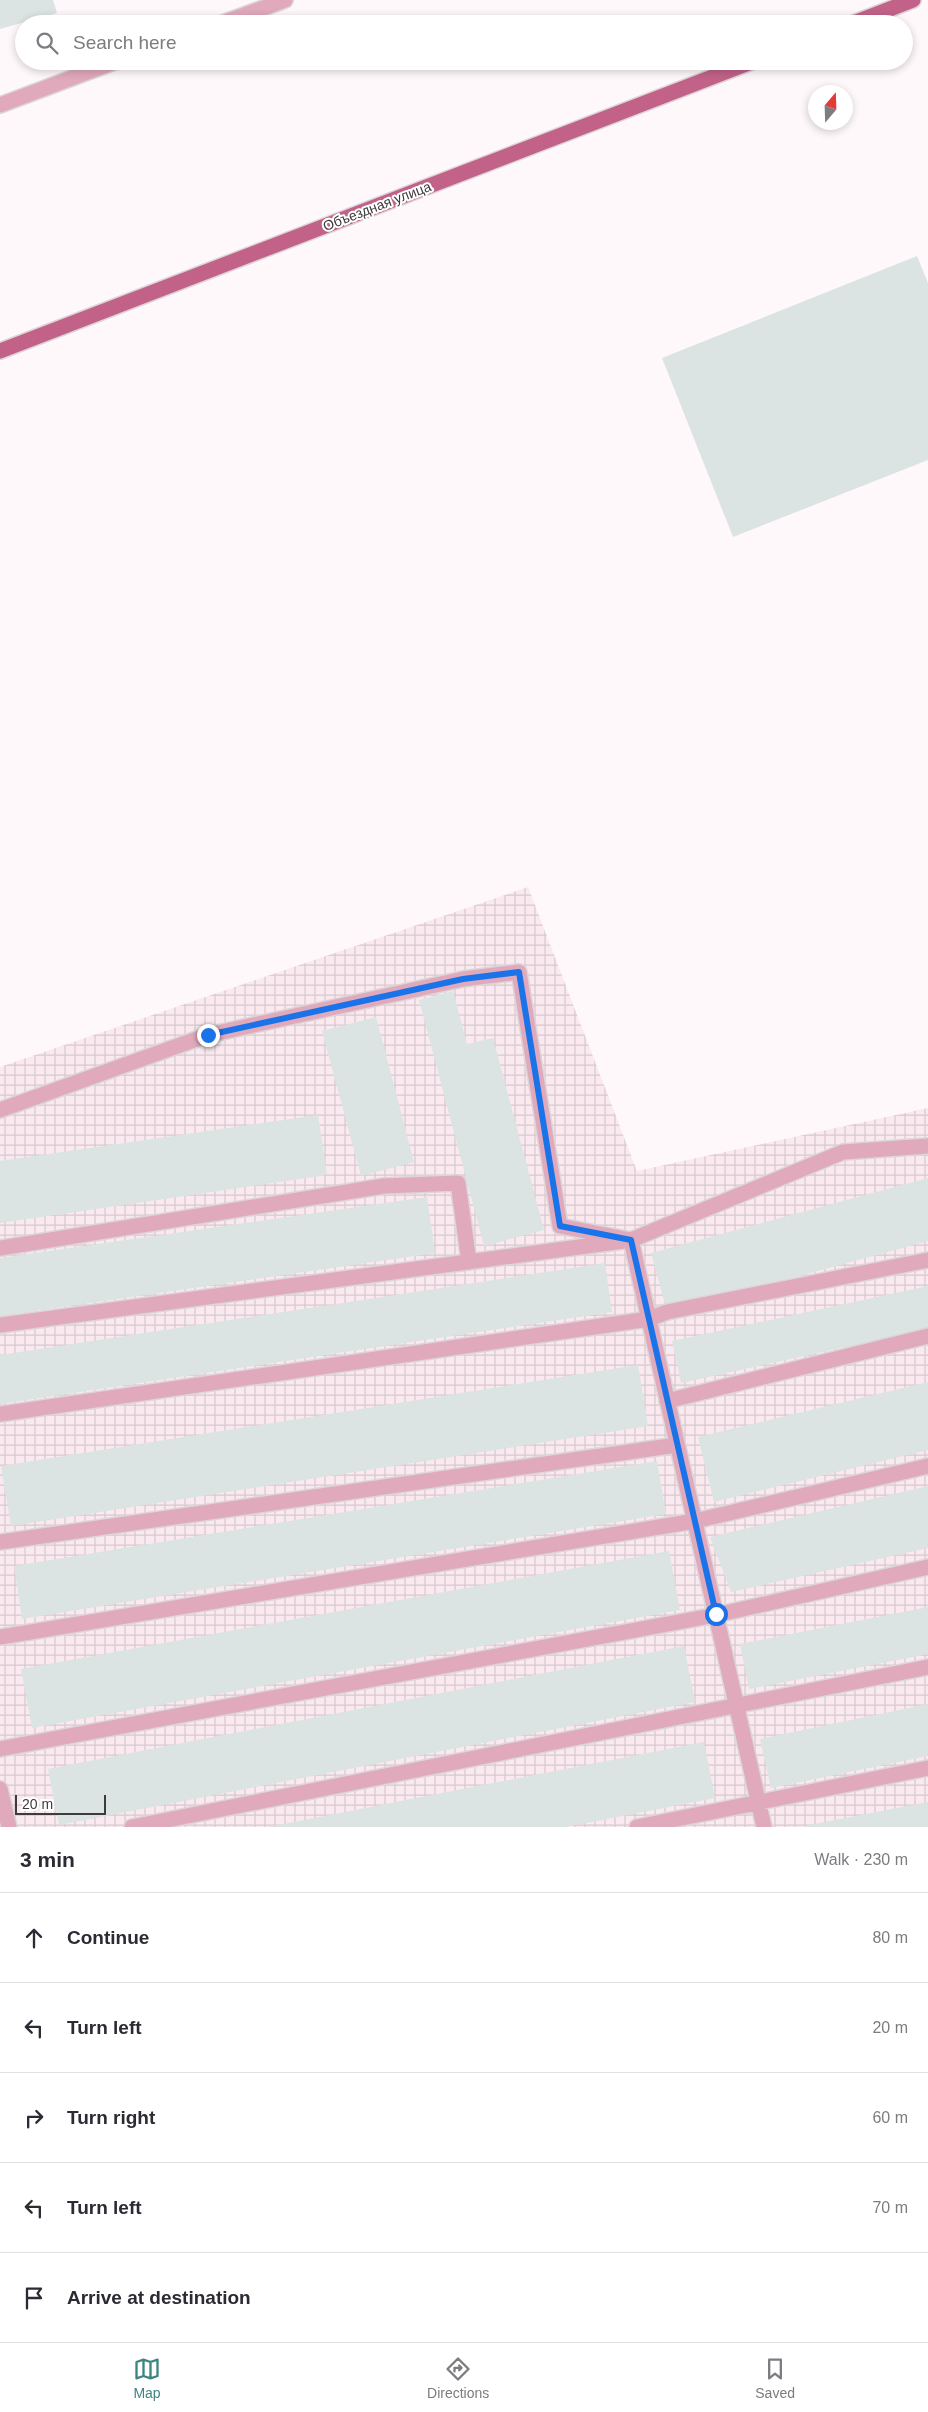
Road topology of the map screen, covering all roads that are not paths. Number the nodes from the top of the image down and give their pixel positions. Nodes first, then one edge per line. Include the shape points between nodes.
1 (285, 0) edge
2 (913, 0) edge
3 (244, 15) edge
4 (874, 15) edge
5 (94, 70) edge
6 (731, 70) edge
7 (0, 106) edge
8 (0, 351) edge
9 (0, 1110) edge
10 (928, 1146) edge
11 (631, 1240) junction
12 (0, 1248) edge
13 (928, 1260) edge
14 (469, 1262) junction
15 (649, 1319) junction
16 (0, 1325) edge
17 (928, 1336) edge
18 (667, 1401) junction
19 (0, 1414) edge
20 (677, 1446) junction
21 (928, 1466) edge
22 (694, 1521) junction
23 (0, 1542) edge
24 (928, 1567) edge
25 (716, 1614) junction
26 (0, 1637) edge
27 (928, 1667) edge
28 (736, 1704) junction
29 (0, 1750) edge
30 (928, 1768) edge
31 (0, 1789) edge
32 (758, 1803) junction
33 (9, 1827) edge
34 (132, 1827) edge
35 (637, 1827) edge
36 (764, 1827) edge

1 - 3 street
2 - 4 main road
5 - 7 street
6 - 8 main road, Объездная улица
9 - 11 street via 208,1035 463,979 519,972 560,1226
10 - 11 street via 843,1152
11 - 14 street
11 - 15 street
12 - 14 street via 384,1186 458,1183
13 - 15 street via 667,1312
14 - 16 street
15 - 18 street
15 - 19 street
17 - 18 street
18 - 20 street
20 - 22 street
20 - 23 street
21 - 22 street
22 - 25 street
22 - 26 street
24 - 25 street
25 - 28 street
25 - 29 street
27 - 28 street
28 - 32 street
28 - 34 street
30 - 32 street
31 - 33 street
32 - 35 street
32 - 36 street

